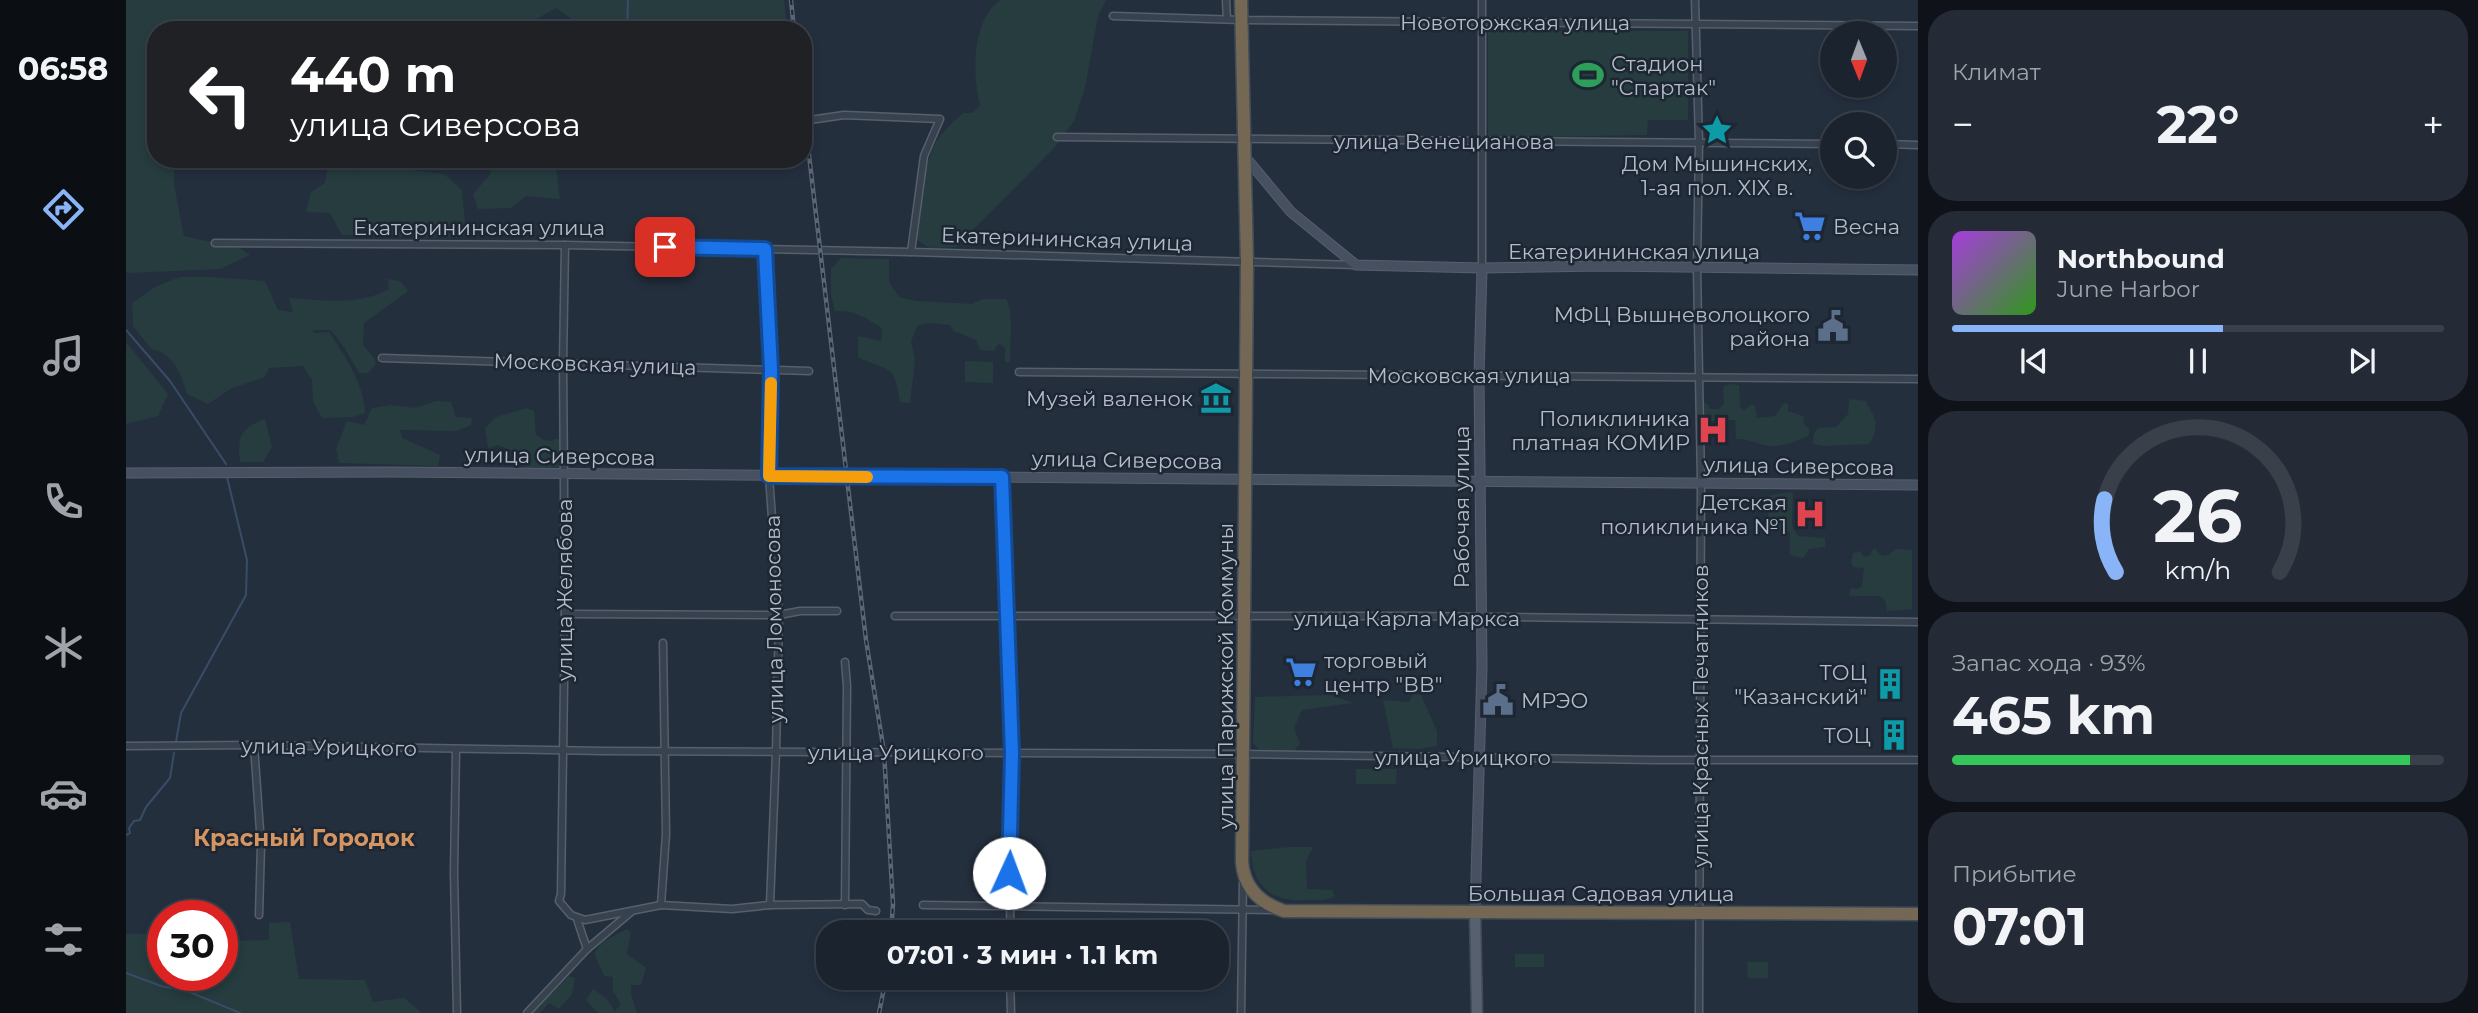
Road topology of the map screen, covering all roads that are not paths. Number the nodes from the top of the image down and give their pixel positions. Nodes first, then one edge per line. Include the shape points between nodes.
1 (1226, 0) edge
2 (1241, 0) edge
3 (1482, 0) edge
4 (1695, 0) edge
5 (1113, 16) dead end
6 (1227, 19) junction
7 (1242, 20) junction
8 (1482, 22) junction
9 (1695, 22) junction
10 (1918, 26) edge
11 (812, 120) edge
12 (1057, 137) dead end
13 (1245, 140) junction
14 (1482, 142) junction
15 (1699, 142) junction
16 (1820, 144) edge
17 (1897, 144) edge
18 (1918, 145) edge
19 (1246, 158) junction
20 (215, 243) dead end
21 (565, 245) junction
22 (765, 249) junction
23 (911, 252) junction
24 (1247, 262) junction
25 (1356, 265) junction
26 (1482, 268) junction
27 (1697, 268) junction
28 (1918, 270) edge
29 (382, 358) dead end
30 (562, 363) junction
31 (771, 370) junction
32 (809, 370) dead end
33 (1019, 372) dead end
34 (1246, 373) junction
35 (1479, 375) junction
36 (1698, 377) junction
37 (1918, 379) edge
38 (126, 473) edge
39 (564, 473) junction
40 (769, 476) junction
41 (1002, 477) junction
42 (1245, 479) junction
43 (1480, 481) junction
44 (1701, 482) junction
45 (1918, 485) edge
46 (837, 611) dead end
47 (565, 614) junction
48 (779, 615) junction
49 (895, 616) dead end
50 (1006, 617) junction
51 (1244, 617) junction
52 (1481, 618) junction
53 (1701, 621) junction
54 (1918, 622) edge
55 (663, 643) dead end
56 (845, 662) dead end
57 (254, 745) junction
58 (126, 746) edge
59 (456, 749) junction
60 (563, 750) junction
61 (664, 750) junction
62 (776, 752) junction
63 (845, 753) junction
64 (1012, 753) junction
65 (1243, 754) junction
66 (1479, 758) junction
67 (1700, 759) junction
68 (1918, 760) edge
69 (1243, 872) junction
70 (1257, 897) joint
71 (661, 905) junction
72 (770, 905) junction
73 (845, 905) junction
74 (923, 905) dead end
75 (1009, 907) junction
76 (1918, 909) edge
77 (1243, 910) junction
78 (632, 911) junction
79 (876, 911) dead end
80 (1284, 911) junction
81 (1475, 912) junction
82 (1700, 913) junction
83 (259, 915) dead end
84 (1918, 915) edge
85 (578, 919) junction
86 (1010, 920) edge
87 (1918, 925) edge
88 (587, 949) junction
89 (1010, 990) edge
90 (457, 1013) edge
91 (527, 1013) edge
92 (1011, 1013) edge
93 (1241, 1013) edge
94 (1477, 1013) edge
95 (1699, 1013) edge

1 - 6 street
2 - 7 highway, улица Парижской Коммуны
3 - 8 street, Рабочая улица
4 - 9 street, улица Красных Печатников
5 - 6 street, Новоторжская улица
6 - 7 street, Новоторжская улица
7 - 8 street, Новоторжская улица
7 - 13 highway, улица Парижской Коммуны
8 - 9 street, Новоторжская улица
8 - 14 street, Рабочая улица
9 - 10 street, Новоторжская улица
9 - 15 street, улица Красных Печатников
11 - 23 street via 844,115 940,119 923,156
12 - 13 street, улица Венецианова
13 - 14 street, улица Венецианова
13 - 19 highway, улица Парижской Коммуны
14 - 15 street, улица Венецианова
14 - 26 street, Рабочая улица
15 - 16 street, улица Венецианова
15 - 27 street, улица Красных Печатников
17 - 18 street
19 - 24 highway, улица Парижской Коммуны
19 - 25 street via 1291,212
20 - 21 street, Екатерининская улица
21 - 22 street, Екатерининская улица
21 - 30 street, улица Желябова
22 - 23 street, Екатерининская улица
22 - 31 street, улица Ломоносова
23 - 24 street, Екатерининская улица
24 - 25 street, Екатерининская улица
24 - 34 highway, улица Парижской Коммуны
25 - 26 street, Екатерининская улица
26 - 27 street, Екатерининская улица
26 - 35 street, Рабочая улица
27 - 28 street, Екатерининская улица
27 - 36 street, улица Красных Печатников
29 - 30 street, Московская улица
30 - 31 street, Московская улица
30 - 39 street, улица Желябова
31 - 32 street, Московская улица
31 - 40 street, улица Ломоносова
33 - 34 street, Московская улица
34 - 35 street, Московская улица
34 - 42 highway, улица Парижской Коммуны
35 - 36 street, Московская улица
35 - 43 street, Рабочая улица
36 - 37 street, Московская улица
36 - 44 street, улица Красных Печатников
38 - 39 street, улица Сиверсова
39 - 40 street, улица Сиверсова
39 - 47 street, улица Желябова
40 - 41 street, улица Сиверсова
40 - 48 street, улица Ломоносова
41 - 42 street, улица Сиверсова
41 - 50 street
42 - 43 street, улица Сиверсова
42 - 51 highway, улица Парижской Коммуны
43 - 44 street, улица Сиверсова
43 - 52 street, Рабочая улица
44 - 45 street, улица Сиверсова
44 - 53 street, улица Красных Печатников
46 - 48 street
47 - 48 street
47 - 60 street, улица Желябова
48 - 62 street, улица Ломоносова
49 - 50 street, улица Карла Маркса
50 - 51 street, улица Карла Маркса
50 - 64 street
51 - 52 street, улица Карла Маркса
51 - 65 highway, улица Парижской Коммуны
52 - 53 street, улица Карла Маркса
52 - 66 street, Рабочая улица
53 - 54 street, улица Карла Маркса
53 - 67 street, улица Красных Печатников
55 - 61 street
56 - 63 street
57 - 58 street, улица Урицкого
57 - 59 street, улица Урицкого
57 - 83 street via 261,845
59 - 60 street, улица Урицкого
59 - 90 street
60 - 61 street, улица Урицкого
60 - 85 street, улица Желябова via 559,901
61 - 62 street, улица Урицкого
61 - 71 street via 666,834
62 - 63 street, улица Урицкого
62 - 72 street, улица Ломоносова
63 - 64 street, улица Урицкого
63 - 73 street
64 - 65 street, улица Урицкого
64 - 75 street
65 - 66 street, улица Урицкого
65 - 69 highway, улица Парижской Коммуны
66 - 67 street, улица Урицкого
66 - 81 street, Рабочая улица
67 - 68 street, улица Урицкого
67 - 82 street, улица Красных Печатников
69 - 70 highway, улица Парижской Коммуны
69 - 77 street, улица Парижской Коммуны
70 - 80 highway, Большая Садовая улица
71 - 72 street via 732,909
71 - 78 street
72 - 73 street
73 - 79 street via 862,904
74 - 75 street, Большая Садовая улица
75 - 77 street, Большая Садовая улица
75 - 86 street
76 - 84 street
77 - 80 street, Большая Садовая улица
77 - 93 street, улица Парижской Коммуны
78 - 85 street
78 - 88 street
80 - 81 highway, Большая Садовая улица
81 - 82 highway, Большая Садовая улица
81 - 94 main road, Рабочая улица
82 - 84 highway, Большая Садовая улица
82 - 95 street, улица Красных Печатников
84 - 87 street
85 - 88 street
88 - 91 street
89 - 92 street

